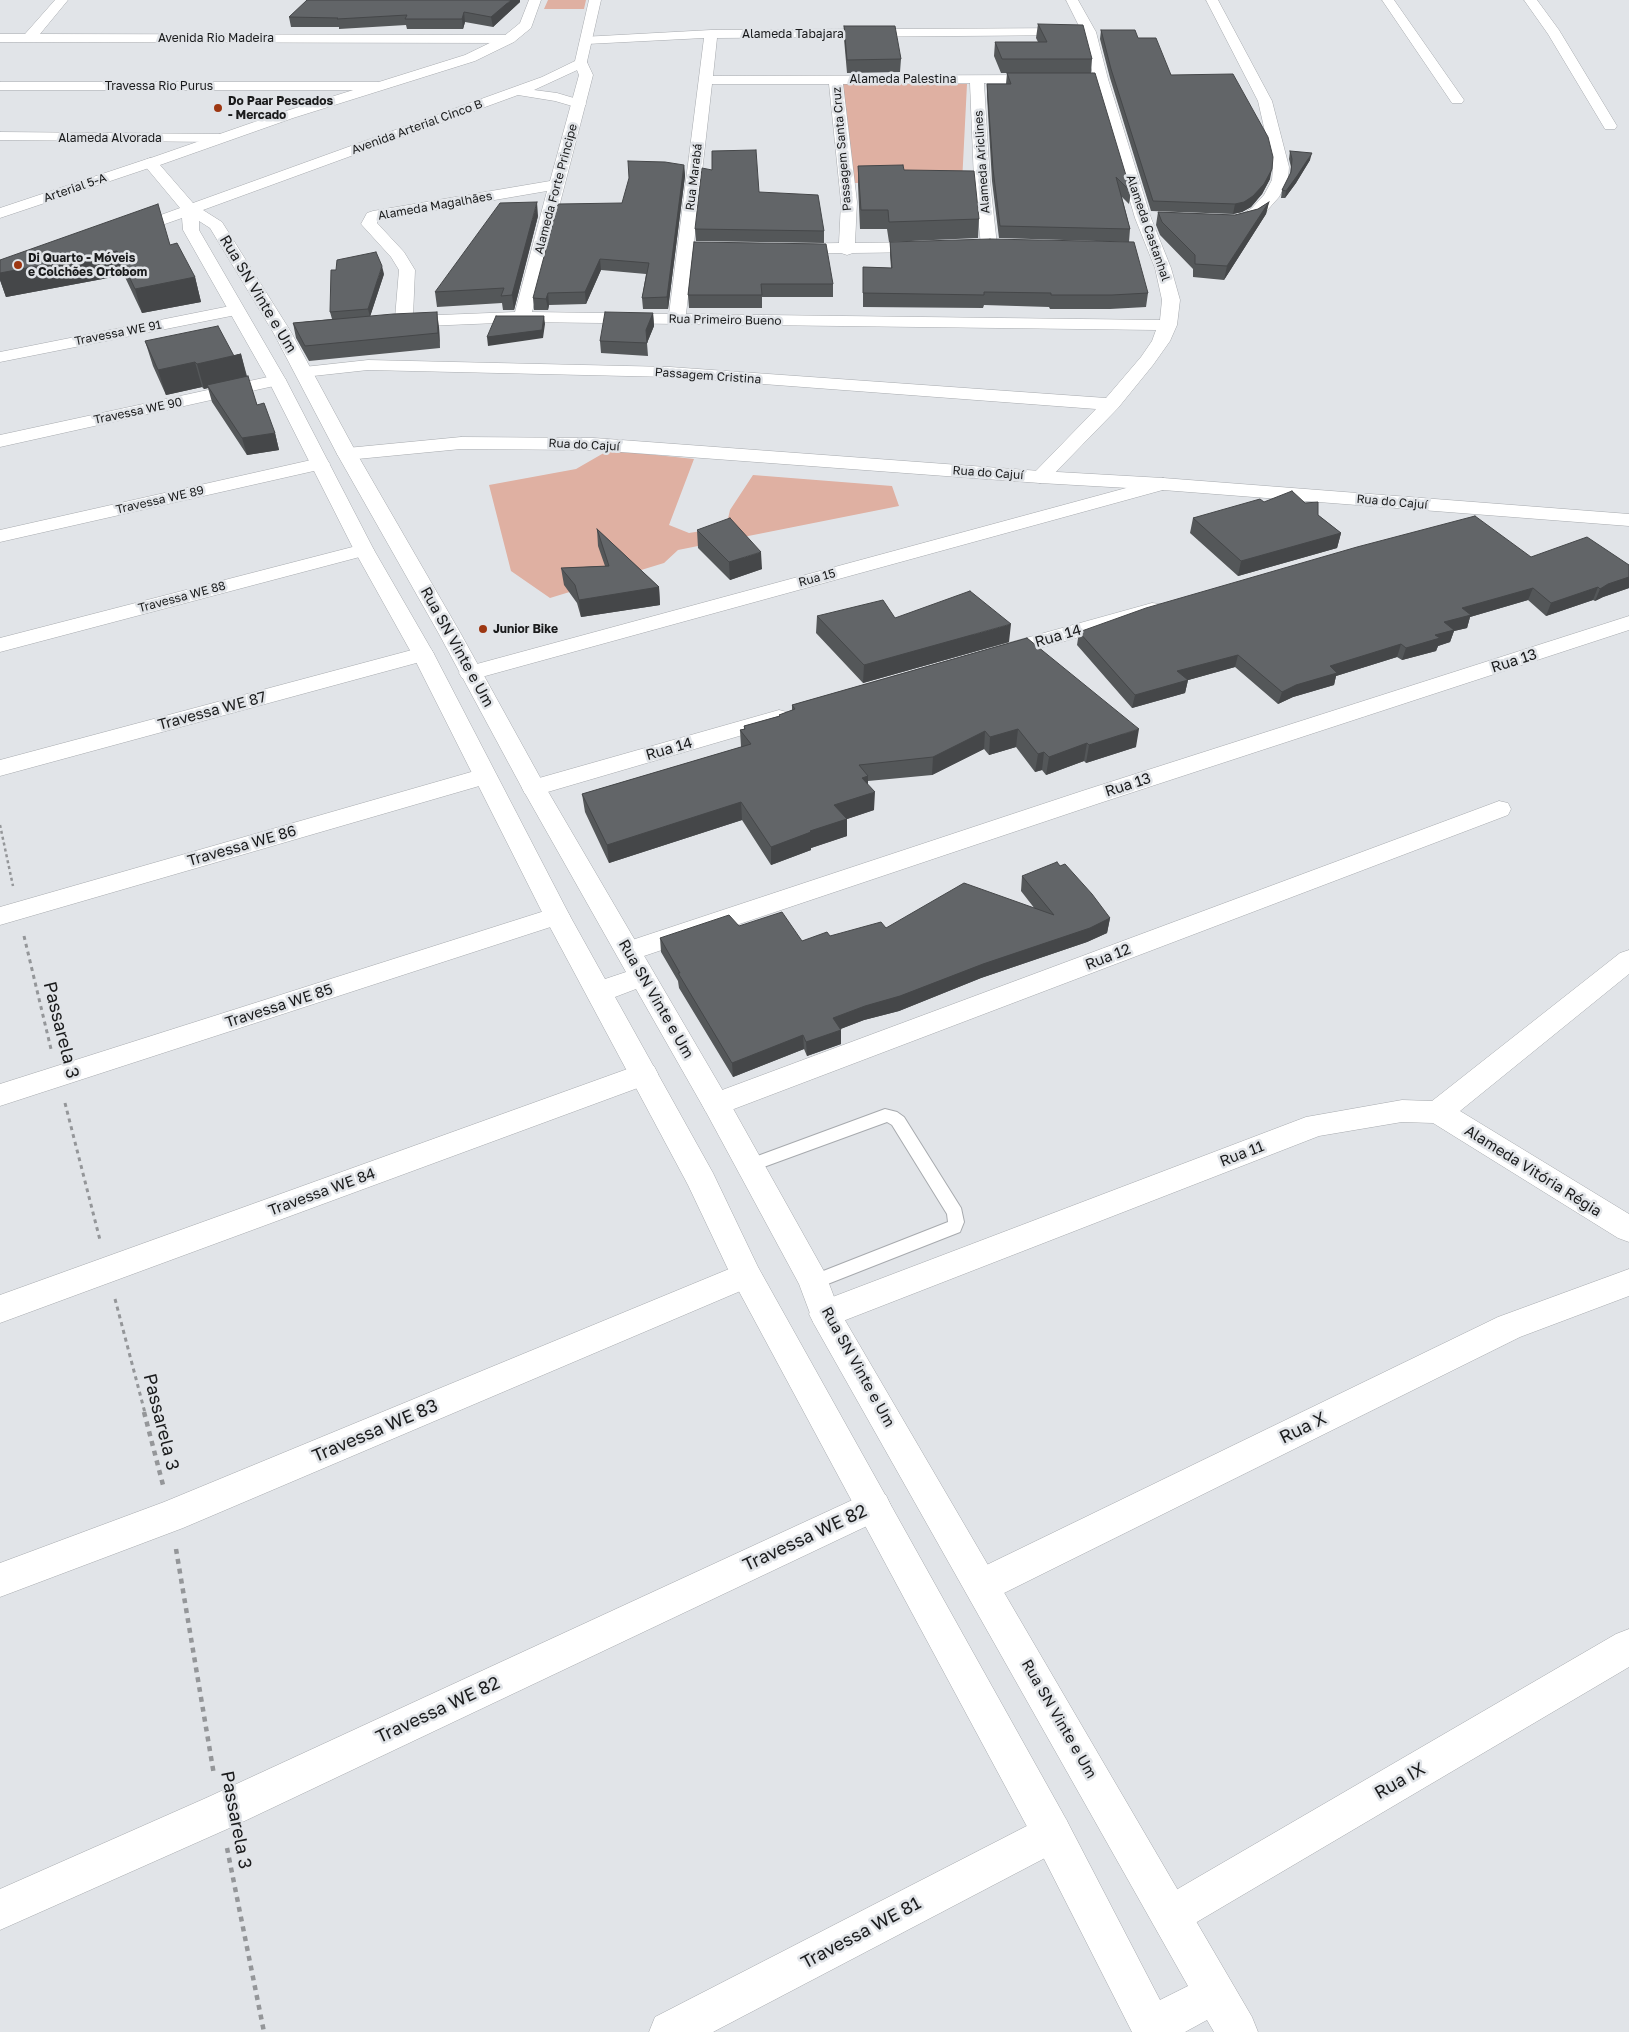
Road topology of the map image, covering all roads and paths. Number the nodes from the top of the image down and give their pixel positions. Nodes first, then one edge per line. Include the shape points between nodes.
1 (62, 0) edge
2 (535, 0) edge
3 (596, 0) edge
4 (1072, 0) edge
5 (1212, 0) edge
6 (1388, 0) edge
7 (1530, 0) edge
8 (1089, 32) junction
9 (711, 34) junction
10 (0, 38) edge
11 (29, 38) junction
12 (432, 39) junction
13 (509, 39) junction
14 (586, 40) junction
15 (581, 63) junction
16 (439, 67) junction
17 (835, 79) junction
18 (977, 79) junction
19 (1062, 79) edge
20 (705, 80) junction
21 (0, 86) edge
22 (378, 86) junction
23 (517, 91) junction
24 (1457, 100) dead end
25 (579, 104) junction
26 (1610, 126) dead end
27 (0, 136) edge
28 (113, 138) junction
29 (221, 138) junction
30 (150, 163) junction
31 (558, 185) junction
32 (190, 209) junction
33 (0, 214) edge
34 (1143, 218) junction
35 (1163, 218) edge
36 (1213, 220) edge
37 (118, 236) edge
38 (989, 245) junction
39 (970, 246) edge
40 (1008, 246) edge
41 (941, 247) edge
42 (685, 248) junction
43 (742, 248) edge
44 (771, 249) edge
45 (1135, 249) edge
46 (1155, 249) junction
47 (847, 250) junction
48 (235, 310) junction
49 (522, 317) junction
50 (677, 319) junction
51 (404, 321) junction
52 (385, 323) edge
53 (1168, 325) junction
54 (291, 348) junction
55 (262, 354) junction
56 (0, 357) edge
57 (304, 372) junction
58 (277, 380) junction
59 (1111, 404) junction
60 (0, 441) edge
61 (347, 454) junction
62 (320, 464) junction
63 (1040, 477) junction
64 (1163, 484) junction
65 (1497, 510) junction
66 (1629, 520) edge
67 (1440, 527) edge
68 (0, 536) edge
69 (364, 550) junction
70 (1174, 603) edge
71 (1629, 623) edge
72 (0, 645) edge
73 (423, 654) junction
74 (983, 658) edge
75 (470, 673) junction
76 (801, 710) edge
77 (494, 713) junction
78 (459, 724) junction
79 (0, 768) edge
80 (485, 776) junction
81 (534, 788) junction
82 (1499, 809) dead end
83 (0, 825) edge
84 (9, 914) edge
85 (558, 916) junction
86 (1629, 960) edge
87 (636, 964) junction
88 (599, 992) junction
89 (644, 1074) junction
90 (58, 1076) junction
91 (0, 1095) edge
92 (716, 1104) junction
93 (1438, 1112) junction
94 (750, 1166) junction
95 (1629, 1229) edge
96 (108, 1270) junction
97 (746, 1274) junction
98 (814, 1282) junction
99 (1629, 1282) edge
100 (0, 1309) edge
101 (825, 1314) junction
102 (874, 1506) junction
103 (171, 1516) junction
104 (0, 1580) edge
105 (983, 1585) junction
106 (1629, 1646) edge
107 (220, 1812) junction
108 (1052, 1833) junction
109 (0, 1910) edge
110 (1171, 1915) junction
111 (1215, 1994) junction
112 (1152, 2029) edge
113 (264, 2032) edge
114 (670, 2032) edge
115 (1237, 2032) edge

1 - 11 street
2 - 13 street, Arterial 5-A via 526,25
3 - 14 street
4 - 8 street, Alameda Castanhal
5 - 36 street via 1265,101 1281,167 1280,180 1258,211 1233,221
6 - 24 street
7 - 26 street via 1554,33
8 - 9 street, Alameda Tabajara
8 - 34 street, Alameda Castanhal via 1096,79
9 - 14 street, Alameda Tabajara
9 - 20 street, Rua Marabá
10 - 11 street, Avenida Rio Madeira
11 - 12 street, Avenida Rio Madeira
12 - 13 street, Avenida Rio Madeira
12 - 16 street via 445,51
13 - 16 street, Arterial 5-A via 470,58
14 - 15 street
15 - 23 street, Avenida Arterial Cinco B
15 - 25 street, Alameda Forte Principe via 586,75
16 - 22 street, Arterial 5-A
17 - 18 street, Alameda Palestina
17 - 20 street, Alameda Palestina
17 - 47 street, Passagem Santa Cruz via 849,202
18 - 19 street, Alameda Palestina
18 - 38 street, Alameda Ariclines
20 - 42 street, Rua Marabá
21 - 22 street, Travessa Rio Purus
22 - 29 street, Arterial 5-A
23 - 25 street
23 - 32 street, Avenida Arterial Cinco B
25 - 31 street, Alameda Forte Principe
27 - 28 street, Alameda Alvorada
28 - 29 street, Alameda Alvorada
28 - 30 street
29 - 30 street, Arterial 5-A
30 - 32 street
30 - 33 street, Arterial 5-A
31 - 49 street, Alameda Forte Principe
31 - 51 street, Alameda Magalhães via 373,216 369,224 408,270
32 - 37 street, Avenida Arterial Cinco B
32 - 48 street, Rua SN Vinte e Um via 191,230
32 - 54 street, Rua SN Vinte e Um via 216,225 290,331
34 - 35 street
34 - 46 street, Alameda Castanhal
38 - 39 street
38 - 40 street
41 - 47 street
42 - 43 street
42 - 50 street, Rua Marabá
44 - 47 street
45 - 46 street
46 - 53 street, Alameda Castanhal via 1171,300
48 - 55 street, Rua SN Vinte e Um
48 - 56 street, Travessa WE 91
49 - 50 street, Rua Primeiro Bueno
49 - 51 street, Rua Primeiro Bueno
50 - 53 street, Rua Primeiro Bueno
51 - 52 street, Rua Primeiro Bueno
53 - 59 street, Alameda Castanhal via 1147,361
54 - 55 street
54 - 57 street, Rua SN Vinte e Um
55 - 58 street, Rua SN Vinte e Um
57 - 59 street, Passagem Cristina via 368,365 670,372
57 - 61 street, Rua SN Vinte e Um
58 - 60 street, Travessa WE 90
58 - 62 street, Rua SN Vinte e Um
59 - 63 street, Alameda Castanhal
61 - 63 street, Rua do Cajuí via 461,443 586,444
61 - 75 street, Rua SN Vinte e Um
62 - 68 street, Travessa WE 89
62 - 69 street, Rua SN Vinte e Um
63 - 64 street, Rua do Cajuí
64 - 65 street, Rua do Cajuí
64 - 75 street, Rua 15
65 - 66 street, Rua do Cajuí
65 - 67 street
69 - 72 street, Travessa WE 88
69 - 73 street, Rua SN Vinte e Um
70 - 74 street, Rua 14
71 - 87 street, Rua 13 via 1091,797
73 - 78 street, Rua SN Vinte e Um
73 - 79 street, Travessa WE 87
75 - 77 street, Rua SN Vinte e Um
76 - 81 street, Rua 14
77 - 78 street
77 - 81 street, Rua SN Vinte e Um
78 - 80 street, Rua SN Vinte e Um
80 - 84 street, Travessa WE 86
80 - 85 street, Rua SN Vinte e Um
81 - 87 street, Rua SN Vinte e Um
82 - 92 street, Rua 12
83 - 84 path, Passarela 3
84 - 90 path, Passarela 3
85 - 88 street, Rua SN Vinte e Um
85 - 90 street, Travessa WE 85
86 - 93 street
87 - 88 street, Rua 13
87 - 92 street, Rua SN Vinte e Um
88 - 89 street, Rua SN Vinte e Um
89 - 96 street, Travessa WE 84
89 - 97 street, Rua SN Vinte e Um via 702,1182
90 - 91 street, Travessa WE 85
90 - 96 path, Passarela 3
92 - 94 street, Rua SN Vinte e Um
93 - 95 street, Alameda Vitória Régia
93 - 101 street, Rua 11 via 1402,1111 1316,1125
94 - 98 street, Rua SN Vinte e Um
94 - 98 lane via 891,1116 898,1121 955,1213 954,1227
96 - 100 street, Travessa WE 84
96 - 103 path, Passarela 3
97 - 102 street, Rua SN Vinte e Um
97 - 103 street, Travessa WE 83
98 - 101 street, Rua SN Vinte e Um
99 - 105 street, Rua X via 1509,1327
101 - 105 street, Rua SN Vinte e Um
102 - 107 street, Travessa WE 82
102 - 108 street, Rua SN Vinte e Um
103 - 104 street, Travessa WE 83
103 - 107 path, Passarela 3
105 - 110 street, Rua SN Vinte e Um
106 - 110 street, Rua IX
107 - 109 street, Travessa WE 82
107 - 113 path, Passarela 3
108 - 112 street, Rua SN Vinte e Um
108 - 114 street, Travessa WE 81
110 - 111 street, Rua SN Vinte e Um
111 - 112 street
111 - 115 street, Rua SN Vinte e Um

